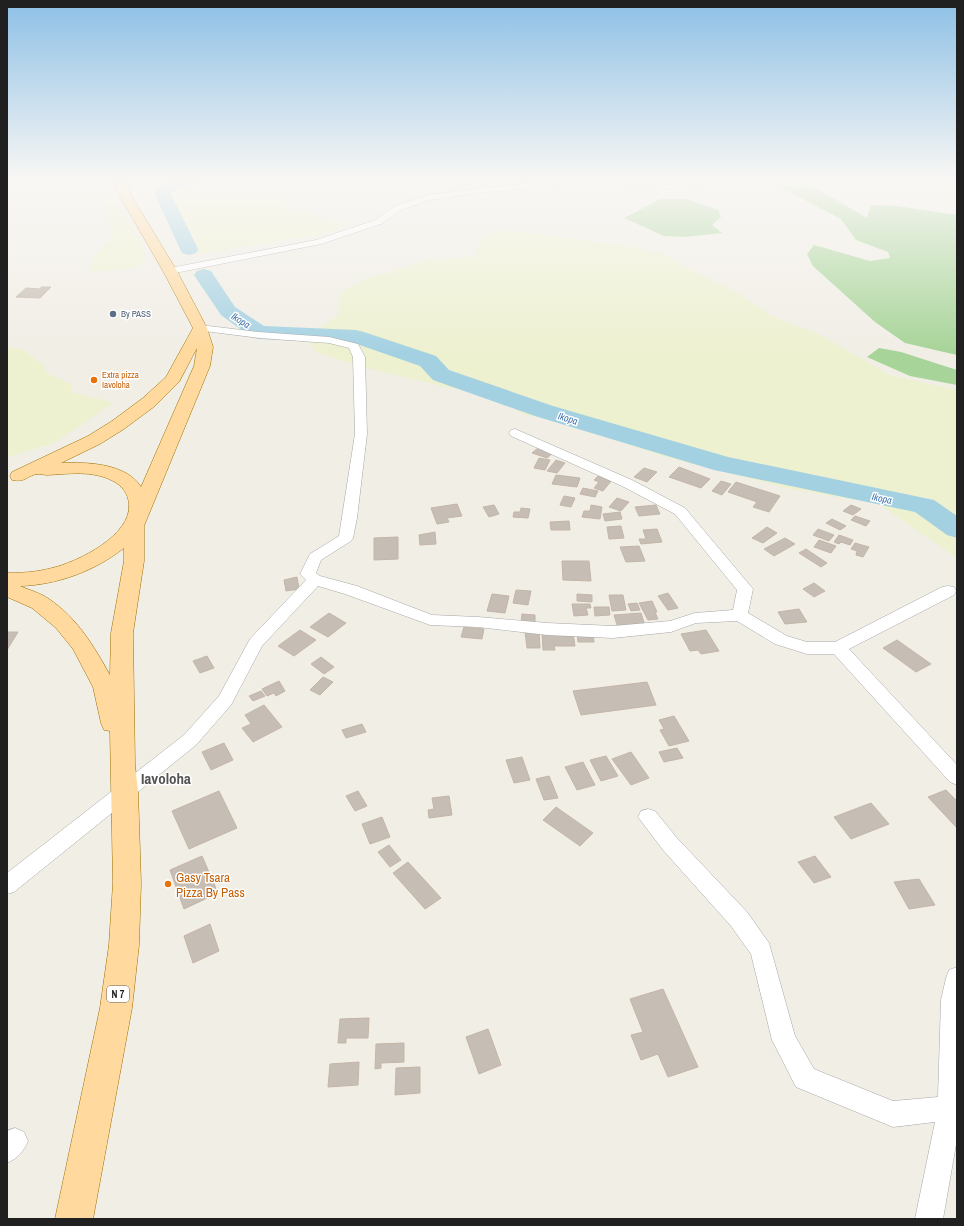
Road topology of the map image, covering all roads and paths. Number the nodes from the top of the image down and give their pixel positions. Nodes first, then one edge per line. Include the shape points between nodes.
1 (150, 237) edge
2 (332, 237) edge
3 (170, 271) junction
4 (200, 328) junction
5 (515, 433) dead end
6 (13, 478) edge
7 (137, 520) junction
8 (7, 580) edge
9 (315, 580) junction
10 (7, 589) edge
11 (948, 591) dead end
12 (740, 615) junction
13 (838, 648) junction
14 (124, 778) junction
15 (957, 778) edge
16 (648, 817) dead end
17 (7, 885) edge
18 (957, 978) edge
19 (953, 1112) edge
20 (74, 1219) edge
21 (929, 1219) edge

1 - 3 main road
2 - 3 street
3 - 4 main road
4 - 6 main road via 172,379 149,402 94,440
4 - 7 main road via 205,347 202,366
4 - 9 street via 329,340 354,346 359,356 361,434 350,518 346,538 315,557 308,574
5 - 12 street via 627,483 680,511 745,589
6 - 7 main road via 66,468 107,472 118,476 134,488 140,504
7 - 8 main road via 122,540 105,553 76,567 43,577
7 - 14 main road via 134,561 122,633
9 - 12 street via 351,590 430,620 613,632 671,626 695,618
9 - 14 street via 256,643 225,700 190,740
10 - 14 main road via 40,603 64,623 82,645 105,686
11 - 13 street
12 - 13 street via 781,640 807,648
13 - 15 street
14 - 17 street
14 - 20 main road, N 7 via 127,883 124,945 116,1008
16 - 19 street via 739,919 761,950 784,1040 805,1078 893,1114
18 - 19 street via 954,1000
19 - 21 street

